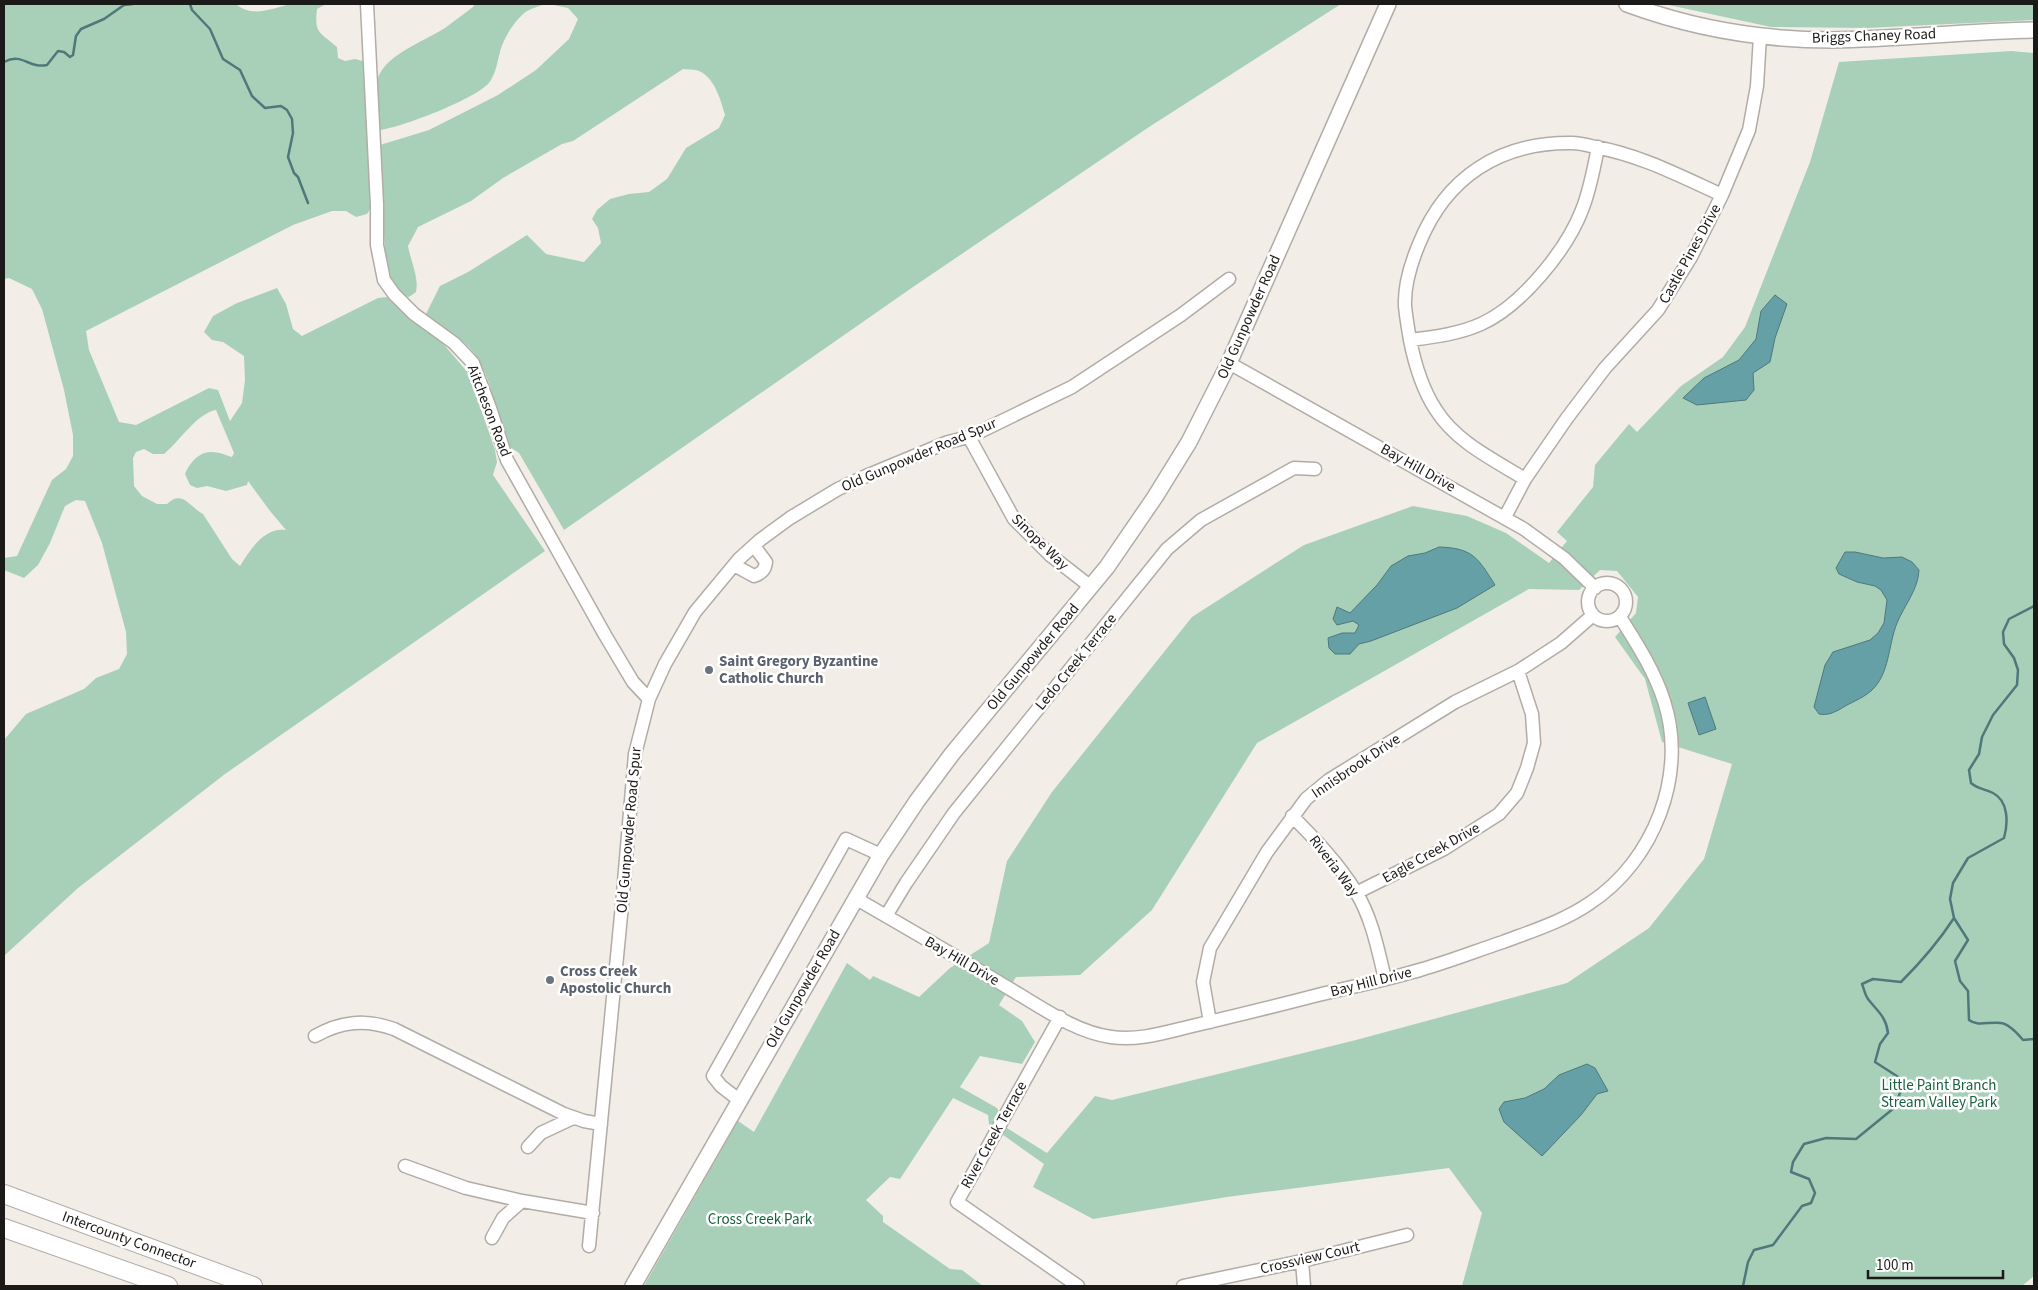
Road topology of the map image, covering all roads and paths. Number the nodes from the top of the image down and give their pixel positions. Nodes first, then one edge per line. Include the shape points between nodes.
1 (367, 4) edge
2 (1388, 4) edge
3 (1627, 4) edge
4 (2034, 30) edge
5 (1760, 36) junction
6 (1598, 147) junction
7 (1722, 195) junction
8 (1229, 279) dead end
9 (1410, 340) junction
10 (1229, 363) junction
11 (969, 437) junction
12 (1314, 469) dead end
13 (1525, 479) junction
14 (1505, 516) junction
15 (754, 546) junction
16 (734, 565) junction
17 (1091, 587) junction
18 (1595, 588) junction
19 (1593, 615) junction
20 (1620, 617) junction
21 (1518, 671) junction
22 (648, 699) junction
23 (1292, 816) junction
24 (881, 855) junction
25 (1356, 893) junction
26 (855, 898) junction
27 (886, 916) junction
28 (1385, 979) junction
29 (1060, 1017) junction
30 (1210, 1022) junction
31 (315, 1036) dead end
32 (739, 1100) junction
33 (573, 1118) junction
34 (601, 1124) junction
35 (528, 1147) dead end
36 (405, 1166) dead end
37 (4, 1194) edge
38 (522, 1201) junction
39 (593, 1213) junction
40 (4, 1228) edge
41 (1407, 1235) dead end
42 (492, 1238) dead end
43 (589, 1246) dead end
44 (1302, 1261) junction
45 (168, 1286) edge
46 (253, 1286) edge
47 (633, 1286) edge
48 (1078, 1286) edge
49 (1183, 1286) edge
50 (1304, 1286) edge

1 - 22 street, Aitcheson Road via 378,245 384,280 414,314 454,343 473,363 507,460 605,635 633,682
2 - 10 main road, Old Gunpowder Road
3 - 5 main road, Briggs Chaney Road via 1696,24
4 - 5 main road, Briggs Chaney Road via 1834,40
5 - 7 street, Castle Pines Drive via 1757,86 1749,130
6 - 7 street via 1636,157
6 - 9 street via 1587,196 1576,226 1520,297 1479,325
6 - 9 street via 1574,143 1513,151 1497,156 1457,184 1429,222 1409,271 1405,305
7 - 13 street, Castle Pines Drive via 1691,257 1658,310 1590,387
8 - 11 street, Old Gunpowder Road Spur via 1072,387
9 - 13 street via 1414,362 1436,411 1466,442
10 - 14 street, Bay Hill Drive
10 - 17 main road, Old Gunpowder Road via 1166,480
11 - 15 street, Old Gunpowder Road Spur via 948,442 838,489 790,518
11 - 17 street, Sinope Way via 1014,520 1050,555
12 - 27 street, Ledo Creek Terrace via 1294,468 1201,520 1167,549 954,813
13 - 14 street, Castle Pines Drive
14 - 18 street, Bay Hill Drive via 1552,549
15 - 16 street, Old Gunpowder Road Spur
15 - 16 street via 766,562 761,574 754,576
16 - 22 street, Old Gunpowder Road Spur via 695,612
17 - 24 main road, Old Gunpowder Road via 948,760
18 - 19 street via 1589,598
18 - 20 street via 1612,584 1622,590 1626,601
19 - 20 street via 1603,621
19 - 21 street, Innisbrook Drive
20 - 28 street, Bay Hill Drive via 1652,669 1665,702 1671,730 1668,789 1648,840 1616,882 1590,904 1516,937
21 - 23 street, Innisbrook Drive via 1455,702 1330,780 1306,799
21 - 25 street, Eagle Creek Drive via 1532,714 1534,743 1517,793 1500,814 1444,849
22 - 34 street, Old Gunpowder Road Spur via 635,754
23 - 25 street, Riveria Way via 1330,856
23 - 30 street, Innisbrook Drive via 1210,948 1203,982
24 - 26 main road, Old Gunpowder Road
24 - 32 street via 846,839 713,1076
25 - 28 street, Riveria Way via 1373,932
26 - 27 street, Bay Hill Drive
26 - 32 main road, Old Gunpowder Road
27 - 29 street, Bay Hill Drive
28 - 30 street, Bay Hill Drive
29 - 30 street, Bay Hill Drive via 1096,1034 1127,1038
29 - 48 street, River Creek Terrace via 957,1202
31 - 33 street via 329,1028 354,1022 394,1028
32 - 47 main road, Old Gunpowder Road
33 - 34 street
33 - 35 street via 541,1133
34 - 39 street, Old Gunpowder Road Spur
36 - 38 street via 466,1188
37 - 46 highway, Intercounty Connector
38 - 39 street
38 - 42 street via 503,1218
39 - 43 street, Old Gunpowder Road Spur
40 - 45 highway, Intercounty Connector
41 - 44 street, Crossview Court
44 - 49 street, Crossview Court
44 - 50 street

